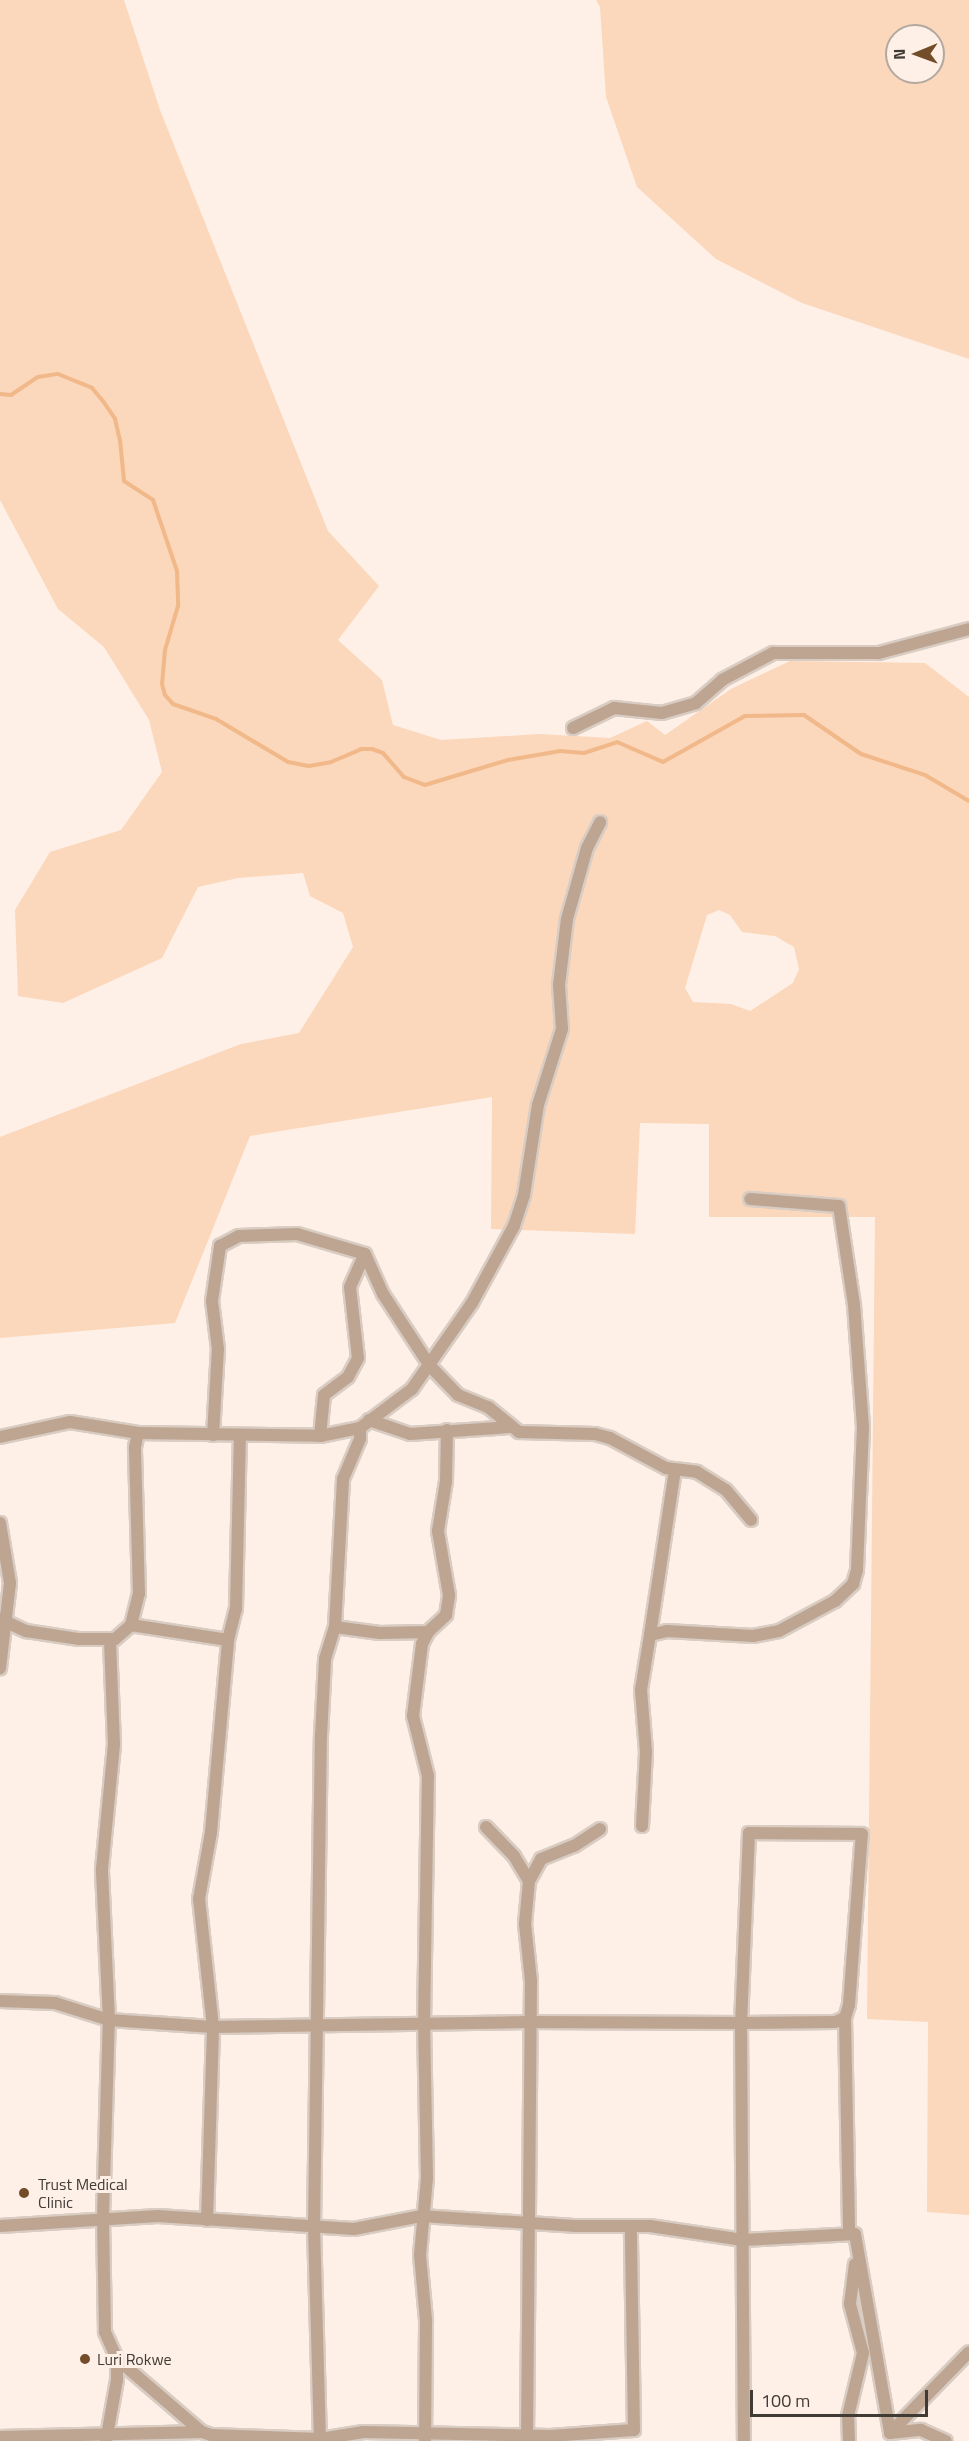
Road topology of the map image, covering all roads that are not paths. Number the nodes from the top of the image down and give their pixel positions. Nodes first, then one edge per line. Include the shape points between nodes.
1 (969, 629) edge
2 (573, 728) dead end
3 (600, 822) dead end
4 (750, 1199) dead end
5 (365, 1254) junction
6 (430, 1366) junction
7 (364, 1424) junction
8 (509, 1427) junction
9 (447, 1431) junction
10 (138, 1433) junction
11 (213, 1435) junction
12 (240, 1436) junction
13 (320, 1436) junction
14 (0, 1437) edge
15 (675, 1470) junction
16 (751, 1520) dead end
17 (0, 1523) edge
18 (3, 1619) edge
19 (131, 1625) junction
20 (335, 1627) junction
21 (26, 1631) junction
22 (428, 1632) junction
23 (650, 1635) junction
24 (110, 1639) junction
25 (228, 1640) junction
26 (2, 1651) junction
27 (0, 1668) edge
28 (642, 1826) dead end
29 (486, 1827) dead end
30 (600, 1829) dead end
31 (529, 1881) junction
32 (0, 2001) edge
33 (845, 2018) junction
34 (109, 2020) junction
35 (528, 2022) junction
36 (741, 2023) junction
37 (424, 2025) junction
38 (213, 2027) junction
39 (320, 2027) junction
40 (421, 2216) junction
41 (103, 2217) junction
42 (207, 2220) junction
43 (529, 2223) junction
44 (0, 2226) edge
45 (631, 2228) junction
46 (314, 2229) junction
47 (852, 2233) junction
48 (743, 2240) junction
49 (969, 2352) edge
50 (117, 2359) junction
51 (890, 2433) junction
52 (208, 2436) edge
53 (425, 2436) edge
54 (0, 2437) edge
55 (107, 2437) edge
56 (527, 2437) edge
57 (552, 2438) edge
58 (320, 2440) edge
59 (744, 2441) edge
60 (849, 2441) edge
61 (946, 2441) edge

1 - 2 street via 879,653 773,653 722,680 696,703 662,713 614,708
3 - 6 street via 587,848 567,919 560,985 562,1029 538,1105 524,1195 504,1245
4 - 23 street via 839,1206 854,1305 862,1427 853,1584 835,1601 779,1631 753,1636 667,1631
5 - 6 street via 382,1294
5 - 11 street via 297,1234 239,1236 223,1242 218,1251 212,1301 218,1349
5 - 13 street via 350,1287 358,1359 348,1377 324,1395
6 - 7 street via 412,1389
6 - 8 street via 458,1395 488,1407
7 - 9 street via 410,1434
7 - 13 street
7 - 20 street via 343,1479
8 - 9 street
8 - 15 street via 519,1432 610,1438
9 - 22 street via 446,1481 438,1531 449,1604 446,1614
10 - 11 street
10 - 14 street via 70,1422
10 - 19 street via 135,1447 139,1594
11 - 12 street
12 - 13 street
12 - 25 street via 238,1582
15 - 16 street via 697,1472 712,1480
15 - 23 street
17 - 18 street via 10,1583
18 - 21 street
18 - 26 street
19 - 24 street via 121,1636
19 - 25 street
20 - 22 street via 380,1633
20 - 39 street via 326,1659 321,1736
21 - 24 street
21 - 26 street
22 - 37 street via 422,1644 413,1716 428,1776
23 - 28 street via 641,1690 646,1752
24 - 34 street via 114,1745 102,1869
25 - 38 street via 211,1832 199,1899
26 - 27 street
29 - 31 street via 514,1856
30 - 31 street via 574,1846 541,1859
31 - 35 street via 525,1924 531,1981
32 - 34 street via 55,2003
33 - 36 street via 835,2022
33 - 36 street via 852,1977 862,1834 749,1833
33 - 47 street
34 - 38 street
34 - 41 street
35 - 36 street
35 - 37 street
35 - 43 street
36 - 48 street
37 - 39 street
37 - 40 street via 427,2178
38 - 39 street
38 - 42 street
39 - 46 street
40 - 43 street
40 - 46 street via 354,2229
40 - 53 street
41 - 42 street
41 - 44 street
41 - 50 street via 105,2332
42 - 46 street
43 - 45 street
43 - 56 street
45 - 48 street via 650,2226
45 - 57 street via 634,2430
46 - 58 street
47 - 48 street
47 - 51 street
47 - 60 street via 850,2304 863,2353 848,2416
48 - 59 street
49 - 51 street
50 - 52 street
50 - 55 street
51 - 61 street via 921,2430
52 - 55 street
52 - 58 street
53 - 56 street
53 - 58 street via 363,2432
54 - 55 street
56 - 57 street

